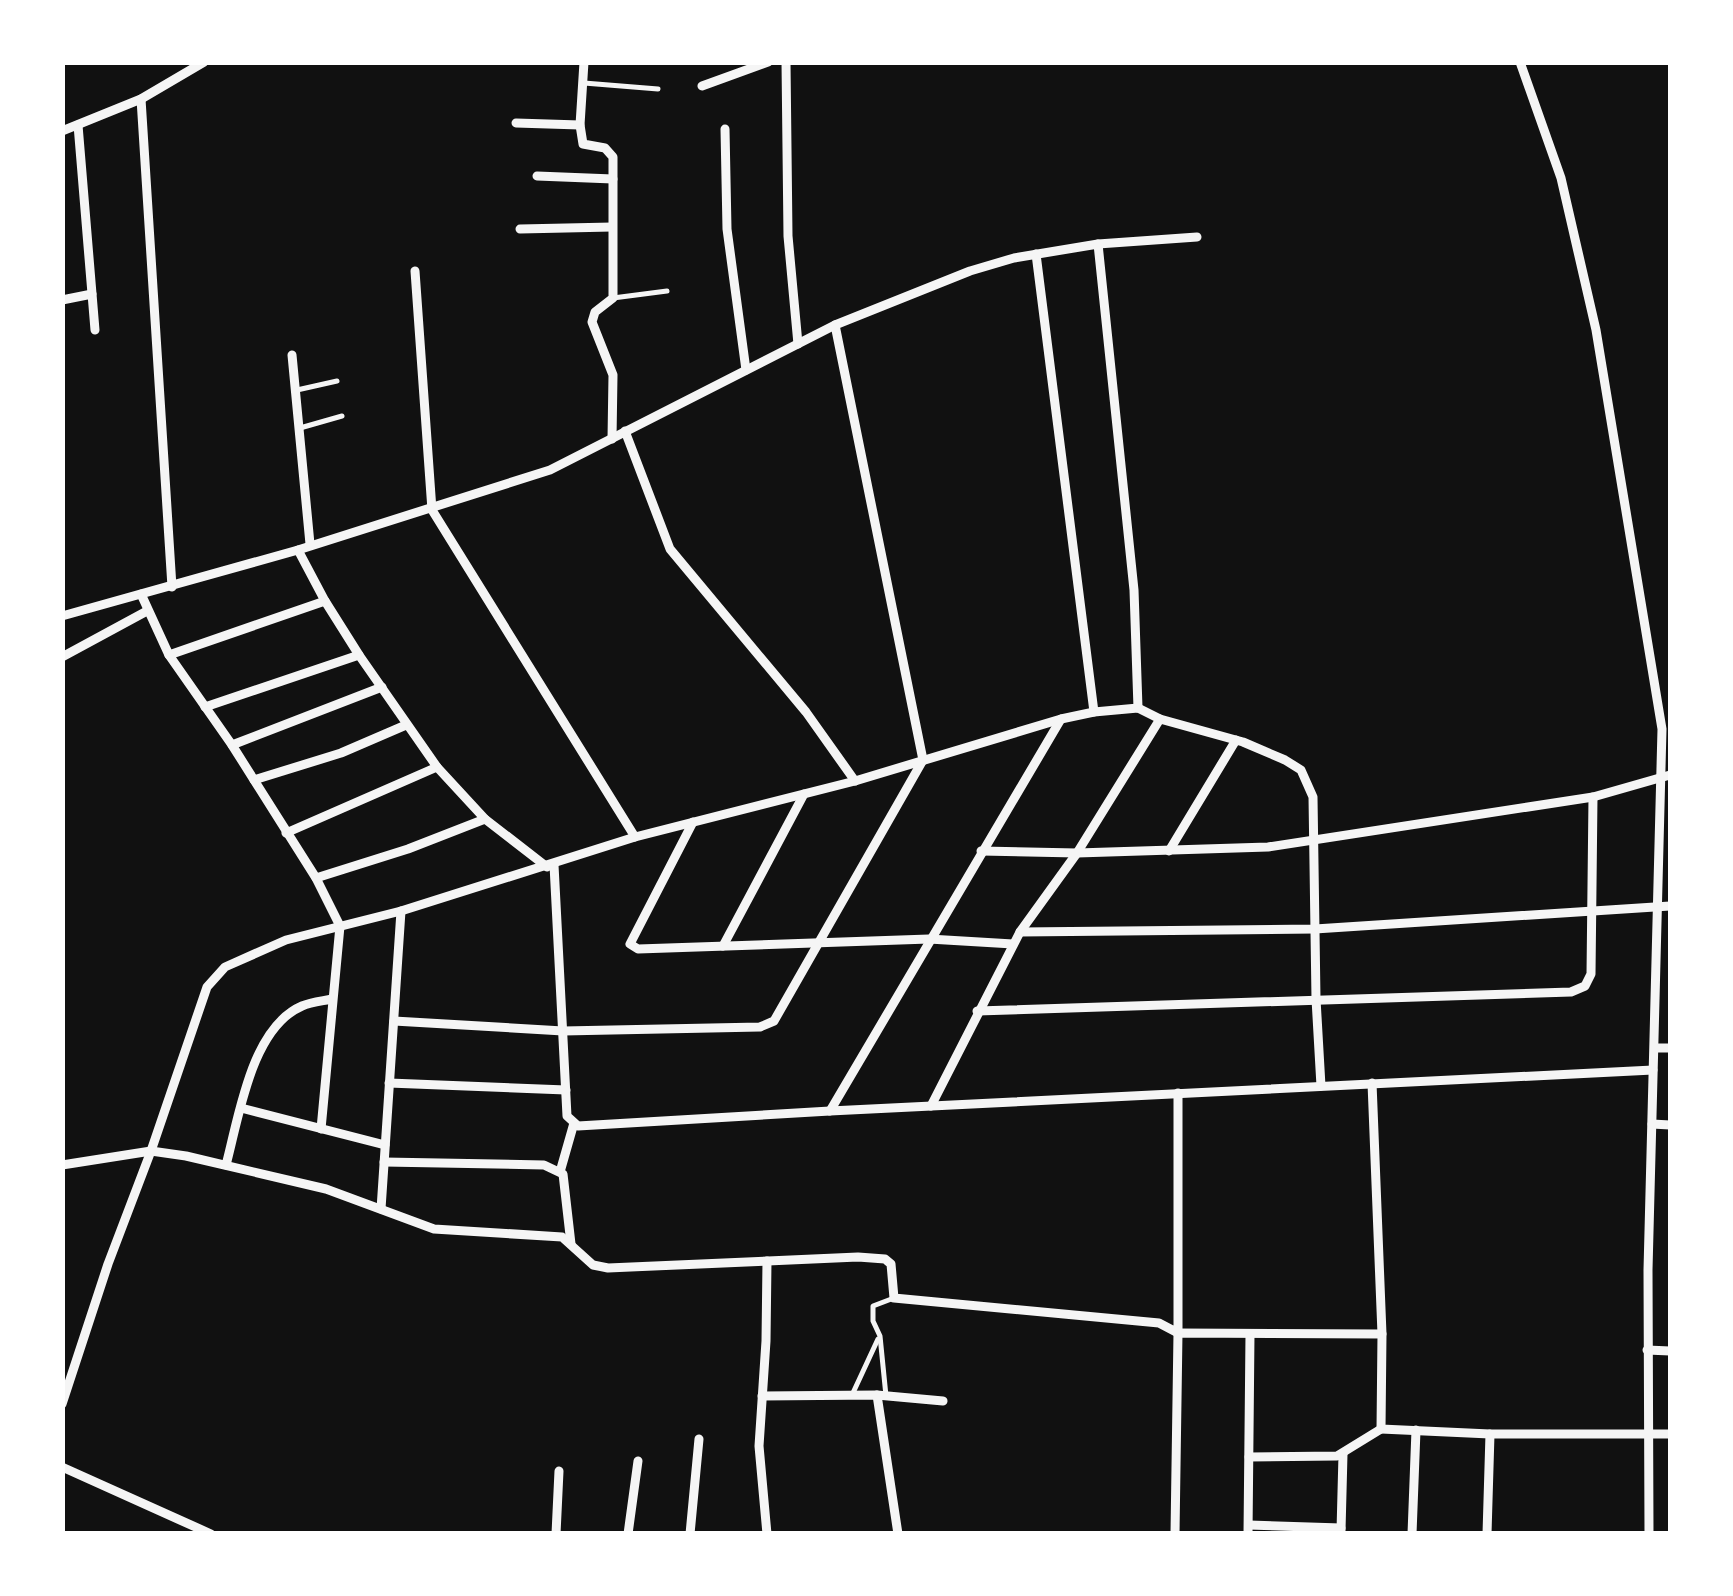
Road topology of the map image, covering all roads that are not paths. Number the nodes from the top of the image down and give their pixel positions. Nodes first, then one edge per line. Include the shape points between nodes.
1 (204, 62) edge
2 (584, 62) edge
3 (768, 62) edge
4 (786, 62) edge
5 (1520, 62) edge
6 (584, 83) junction
7 (702, 86) dead end
8 (658, 89) dead end
9 (140, 99) junction
10 (516, 124) dead end
11 (78, 125) junction
12 (580, 125) junction
13 (725, 129) dead end
14 (62, 131) edge
15 (538, 176) dead end
16 (612, 179) junction
17 (612, 227) junction
18 (520, 228) dead end
19 (1197, 236) dead end
20 (1098, 244) junction
21 (1036, 254) junction
22 (415, 270) dead end
23 (667, 291) dead end
24 (92, 294) junction
25 (613, 298) junction
26 (62, 300) edge
27 (834, 325) junction
28 (96, 330) dead end
29 (798, 344) junction
30 (292, 355) dead end
31 (746, 370) junction
32 (337, 381) dead end
33 (297, 390) junction
34 (342, 416) dead end
35 (300, 428) junction
36 (624, 431) junction
37 (612, 439) junction
38 (432, 510) junction
39 (310, 544) junction
40 (298, 550) junction
41 (172, 587) junction
42 (141, 594) junction
43 (324, 601) junction
44 (147, 611) junction
45 (62, 616) edge
46 (169, 655) junction
47 (358, 655) junction
48 (62, 658) edge
49 (382, 688) junction
50 (205, 707) junction
51 (1138, 708) junction
52 (1094, 712) junction
53 (1061, 719) junction
54 (1160, 719) junction
55 (406, 725) junction
56 (1236, 740) junction
57 (232, 746) junction
58 (923, 760) junction
59 (438, 768) junction
60 (1667, 776) edge
61 (254, 780) junction
62 (855, 780) junction
63 (804, 794) junction
64 (1593, 797) junction
65 (485, 820) junction
66 (693, 822) junction
67 (286, 833) junction
68 (635, 838) junction
69 (1314, 841) junction
70 (1665, 841) edge
71 (981, 851) junction
72 (1169, 851) junction
73 (1077, 853) junction
74 (550, 866) junction
75 (316, 878) junction
76 (1670, 906) edge
77 (1658, 907) junction
78 (1592, 909) junction
79 (402, 912) junction
80 (340, 926) junction
81 (1315, 928) junction
82 (1020, 932) junction
83 (930, 939) junction
84 (819, 943) junction
85 (1014, 944) junction
86 (723, 946) junction
87 (332, 999) junction
88 (1316, 1000) junction
89 (977, 1011) junction
90 (394, 1021) junction
91 (563, 1031) junction
92 (1655, 1048) junction
93 (1670, 1048) edge
94 (1653, 1070) junction
95 (389, 1083) junction
96 (1372, 1083) junction
97 (1321, 1086) junction
98 (566, 1090) junction
99 (1178, 1093) junction
100 (931, 1106) junction
101 (241, 1108) junction
102 (830, 1111) junction
103 (574, 1123) junction
104 (1652, 1124) junction
105 (1670, 1125) edge
106 (321, 1128) junction
107 (385, 1144) junction
108 (151, 1151) junction
109 (384, 1162) junction
110 (62, 1164) edge
111 (226, 1165) junction
112 (560, 1172) junction
113 (381, 1209) junction
114 (571, 1244) junction
115 (767, 1261) junction
116 (894, 1298) junction
117 (1178, 1333) junction
118 (1250, 1334) junction
119 (1382, 1334) junction
120 (880, 1336) junction
121 (1647, 1350) junction
122 (1670, 1351) edge
123 (852, 1395) junction
124 (882, 1395) junction
125 (762, 1396) junction
126 (943, 1401) dead end
127 (62, 1404) edge
128 (1380, 1428) junction
129 (1416, 1430) junction
130 (1490, 1434) junction
131 (1646, 1434) junction
132 (1670, 1434) edge
133 (699, 1439) dead end
134 (1343, 1454) junction
135 (1249, 1457) junction
136 (638, 1461) dead end
137 (62, 1467) edge
138 (558, 1470) dead end
139 (1248, 1529) edge
140 (1341, 1531) edge
141 (211, 1534) edge
142 (556, 1534) edge
143 (628, 1534) edge
144 (690, 1534) edge
145 (767, 1534) edge
146 (898, 1534) edge
147 (1175, 1534) edge
148 (1412, 1534) edge
149 (1487, 1534) edge
150 (1649, 1534) edge

1 - 9 street
2 - 6 street
3 - 7 street
4 - 29 street via 788,236
5 - 60 street via 1561,178 1596,330
6 - 8 lane
6 - 12 street
9 - 11 street
9 - 41 street
10 - 12 street
11 - 14 street
11 - 24 street
12 - 16 street via 583,144 606,148 613,157
13 - 31 street via 727,229
15 - 16 street
16 - 17 street
17 - 18 street
17 - 25 street
19 - 20 street
20 - 21 street
20 - 51 street via 1134,590
21 - 27 street via 970,271
21 - 52 street
22 - 38 street
23 - 25 lane
24 - 26 street
24 - 28 street
25 - 37 street via 592,322 613,376
27 - 29 street
27 - 58 street
29 - 31 street
30 - 33 street
31 - 36 street
32 - 33 lane
33 - 35 street
34 - 35 lane
35 - 39 street
36 - 37 street
36 - 62 street via 670,549
37 - 38 street via 550,470
38 - 39 street
38 - 68 street
39 - 40 street
40 - 41 street
40 - 43 street
41 - 42 street
42 - 44 street
42 - 45 street
43 - 46 street
43 - 47 street
44 - 46 street
44 - 48 street
46 - 50 street
47 - 49 street
47 - 50 street
49 - 55 street
49 - 57 street
50 - 57 street
51 - 52 street
51 - 54 street
52 - 53 street
53 - 58 street
53 - 71 street
54 - 56 street
54 - 73 street
55 - 59 street
55 - 61 street
56 - 69 street via 1301,770 1313,797
56 - 72 street
57 - 61 street
58 - 62 street
58 - 84 street
59 - 65 street
59 - 67 street
60 - 64 street
60 - 70 street
61 - 67 street
62 - 63 street
63 - 66 street
63 - 86 street
64 - 69 street
64 - 78 street
65 - 74 street
65 - 75 street
66 - 68 street
66 - 86 street via 630,944
67 - 75 street
68 - 74 street
69 - 72 street
69 - 81 street
70 - 77 street
71 - 73 street
71 - 83 street
72 - 73 street
73 - 82 street
74 - 79 street
74 - 91 street
75 - 80 street
76 - 77 street
77 - 78 street
77 - 92 street
78 - 81 street
78 - 88 street via 1591,974 1571,992
79 - 80 street
79 - 90 street
80 - 87 street
80 - 108 street via 286,940 214,977
81 - 82 street
81 - 88 street
82 - 85 street
83 - 84 street
83 - 85 street
83 - 102 street
84 - 86 street
84 - 91 street via 774,1021 760,1028
85 - 89 street
87 - 101 street via 300,1007 272,1031 258,1051
87 - 106 street
88 - 89 street
88 - 97 street
89 - 100 street
90 - 91 street
90 - 95 street
91 - 98 street
92 - 93 street
92 - 94 street
94 - 96 street
94 - 104 street
95 - 98 street
95 - 107 street
96 - 97 street
96 - 119 street
97 - 99 street
98 - 103 street via 567,1116
99 - 100 street
99 - 117 street
100 - 102 street
101 - 106 street
101 - 111 street
102 - 103 street
103 - 112 street
104 - 105 street
104 - 121 street
106 - 107 street
107 - 109 street
108 - 110 street
108 - 111 street
108 - 127 street
109 - 112 street via 544,1165
109 - 113 street
111 - 113 street
112 - 114 street
113 - 114 street via 434,1230 562,1237
114 - 115 street via 592,1265 608,1268
115 - 116 street via 885,1259
115 - 125 street
116 - 117 street via 1160,1323
116 - 120 lane via 874,1306
117 - 118 street
117 - 147 street
118 - 119 street
118 - 135 street
119 - 128 street
120 - 123 lane
120 - 124 lane
121 - 122 street
121 - 131 street
123 - 124 street
123 - 125 street
124 - 126 street
124 - 146 street
125 - 145 street
128 - 129 street
128 - 134 street
129 - 130 street
129 - 148 street
130 - 131 street
130 - 149 street
131 - 132 street
131 - 150 street
133 - 144 street
134 - 135 street
134 - 140 street
135 - 139 street
136 - 143 street
137 - 141 street
138 - 142 street
139 - 140 street

